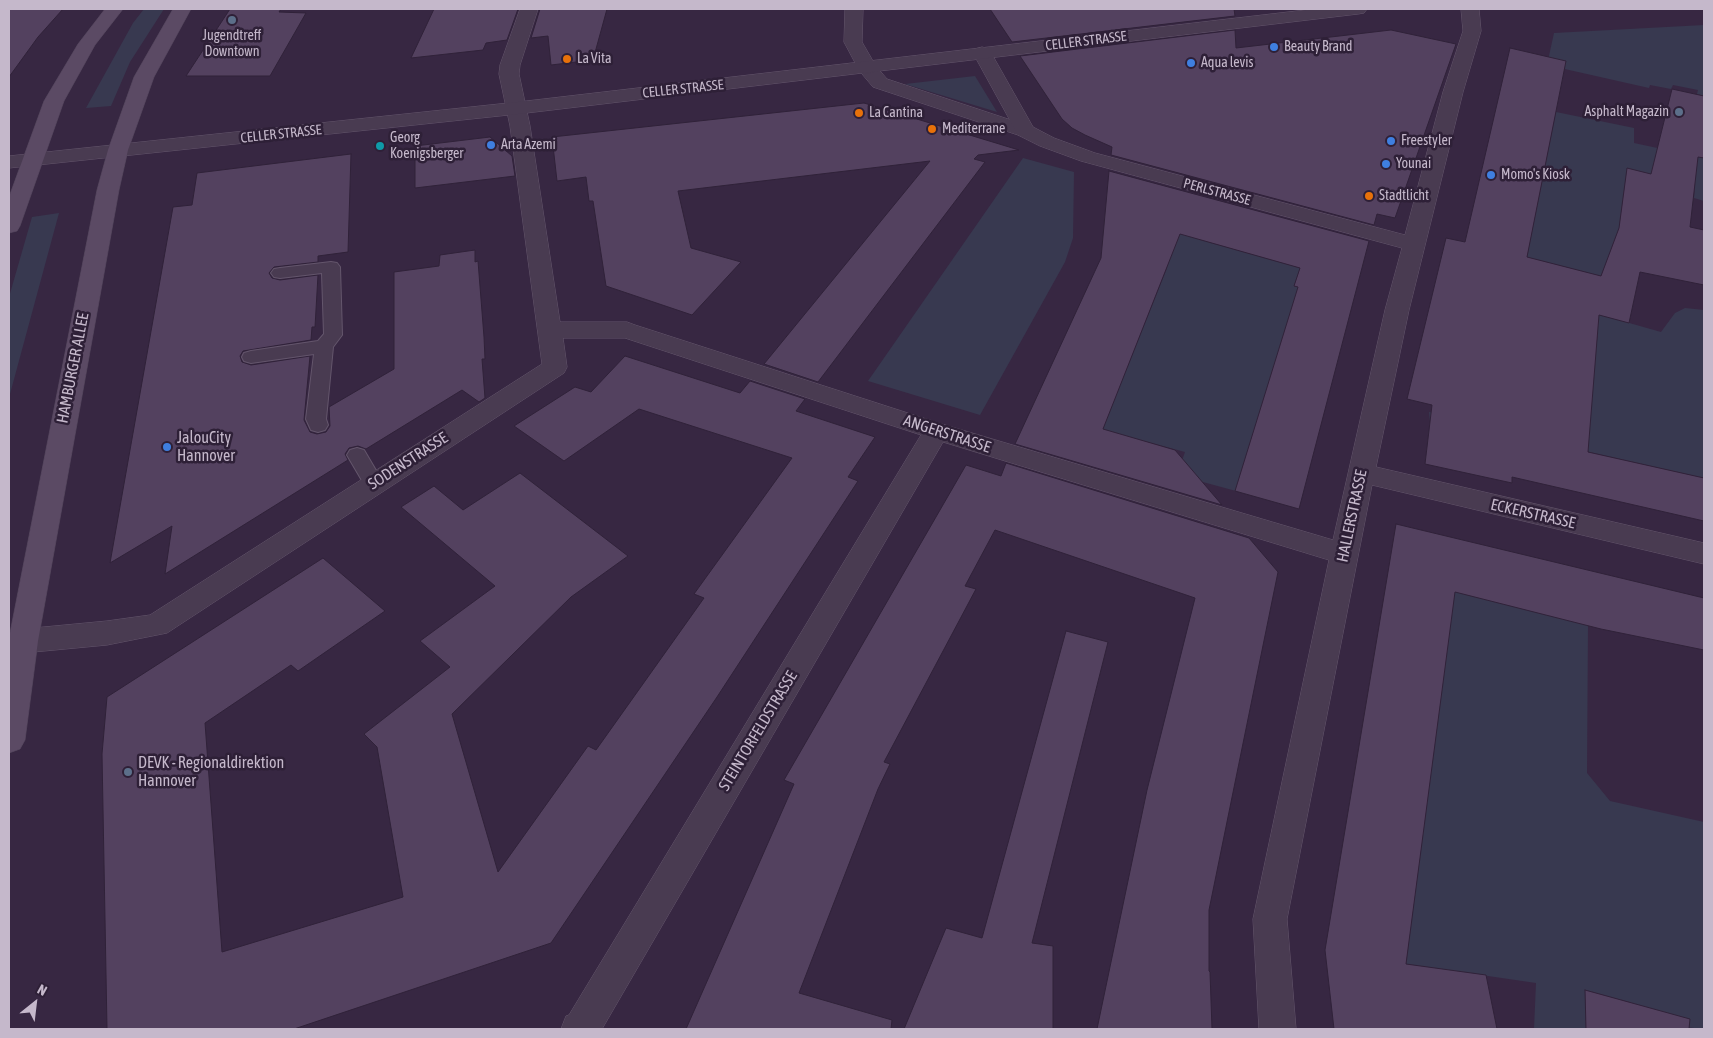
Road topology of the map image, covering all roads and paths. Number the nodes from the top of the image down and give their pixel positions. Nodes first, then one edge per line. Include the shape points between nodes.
1 (114, 9) edge
2 (182, 9) edge
3 (529, 9) edge
4 (854, 9) edge
5 (1358, 9) edge
6 (1470, 9) edge
7 (982, 53) junction
8 (867, 68) junction
9 (518, 108) junction
10 (1025, 131) junction
11 (118, 150) junction
12 (32, 159) junction
13 (9, 162) edge
14 (9, 226) edge
15 (1413, 244) junction
16 (280, 273) dead end
17 (549, 330) junction
18 (324, 346) junction
19 (251, 357) dead end
20 (318, 425) dead end
21 (936, 431) junction
22 (357, 455) dead end
23 (1361, 473) junction
24 (374, 484) junction
25 (1344, 554) junction
26 (1704, 554) edge
27 (22, 641) junction
28 (9, 740) edge
29 (581, 1029) edge
30 (1277, 1029) edge

1 - 12 main road via 88,44 54,101
2 - 11 main road, HAMBURGER ALLEE via 144,77
3 - 9 street, SODENSTRASSE via 510,65 509,74
4 - 8 street, PERLSTRASSE via 853,42
5 - 7 street, CELLER STRASSE
6 - 15 street, HALLERSTRASSE via 1472,31
7 - 8 street, CELLER STRASSE
7 - 10 street
8 - 9 street, CELLER STRASSE
8 - 10 street, PERLSTRASSE via 880,83
9 - 11 street, CELLER STRASSE
9 - 17 street, SODENSTRASSE
10 - 15 street, PERLSTRASSE via 1088,157
11 - 12 street, CELLER STRASSE
11 - 27 main road, HAMBURGER ALLEE via 102,212
12 - 13 street, CELLER STRASSE
12 - 14 main road
15 - 23 street, HALLERSTRASSE
16 - 18 lane via 331,267 333,335
17 - 21 street, ANGERSTRASSE via 627,330
17 - 24 street, SODENSTRASSE via 555,367
18 - 19 lane
18 - 20 lane
21 - 25 street, ANGERSTRASSE
21 - 29 street, STEINTORFELDSTRASSE
22 - 24 lane
23 - 25 street, HALLERSTRASSE
23 - 26 street, ECKERSTRASSE
24 - 27 street, SODENSTRASSE via 157,625
25 - 30 street, HALLERSTRASSE via 1270,919
27 - 28 main road, HAMBURGER ALLEE

